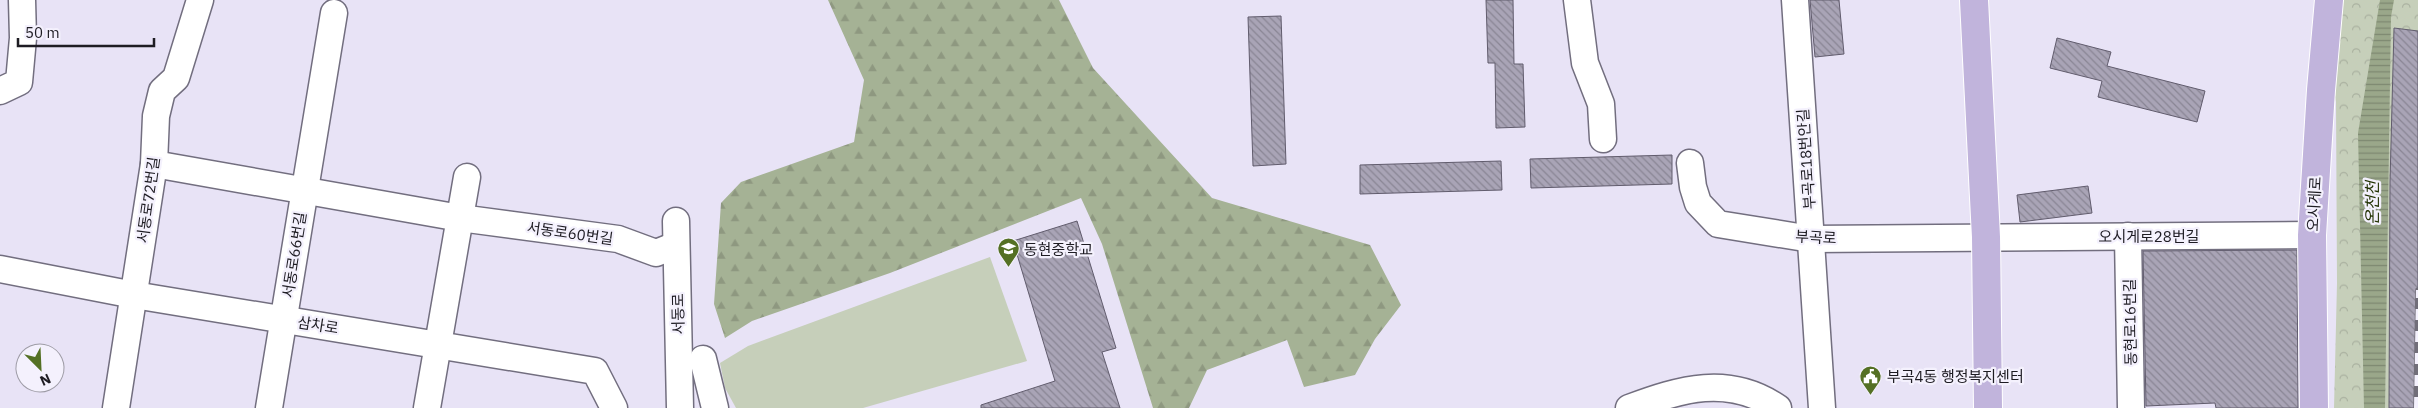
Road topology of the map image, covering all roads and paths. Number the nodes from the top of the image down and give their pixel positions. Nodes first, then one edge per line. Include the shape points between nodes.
1 (22, 0) edge
2 (200, 0) edge
3 (1576, 0) edge
4 (1795, 0) edge
5 (1974, 0) edge
6 (2329, 0) edge
7 (334, 14) dead end
8 (0, 91) edge
9 (1603, 139) dead end
10 (1690, 163) dead end
11 (154, 164) junction
12 (468, 177) dead end
13 (305, 192) junction
14 (460, 218) junction
15 (676, 233) joint
16 (2312, 235) junction
17 (2128, 236) junction
18 (1986, 237) junction
19 (1811, 239) junction
20 (0, 270) edge
21 (134, 295) junction
22 (284, 319) junction
23 (438, 345) junction
24 (703, 359) dead end
25 (116, 408) edge
26 (269, 408) edge
27 (427, 408) edge
28 (614, 408) edge
29 (680, 408) edge
30 (715, 408) edge
31 (1629, 408) edge
32 (1778, 408) edge
33 (1822, 408) edge
34 (1988, 408) edge
35 (2131, 408) edge
36 (2314, 408) edge

1 - 8 street via 19,82
2 - 11 street, 서동로72번길 via 176,78 162,91 156,116
3 - 9 street via 1585,63 1601,104
4 - 19 street, 부곡로18번안길
5 - 18 main road
6 - 16 main road, 오시게로
7 - 13 street, 서동로66번길
10 - 19 street, 부곡로 via 1698,202 1718,224
11 - 13 street, 서동로66번길
11 - 21 street, 서동로72번길
12 - 14 street
13 - 14 street, 서동로60번길
13 - 22 street, 서동로66번길
14 - 15 street, 서동로60번길 via 618,239 656,253
14 - 23 street
15 - 29 street, 서동로
16 - 17 street, 오시게로28번길
16 - 36 main road, 오시게로
17 - 18 street, 오시게로28번길
17 - 35 street, 동현로16번길
18 - 19 street, 부곡로
18 - 34 main road
19 - 33 street, 부곡로18번안길
20 - 21 street, 삼차로
21 - 22 street, 삼차로
21 - 25 street, 서동로72번길
22 - 23 street, 삼차로
22 - 26 street, 서동로66번길
23 - 27 street
23 - 28 street, 삼차로 via 596,371
24 - 30 street
31 - 32 street via 1668,394 1710,386 1749,392

